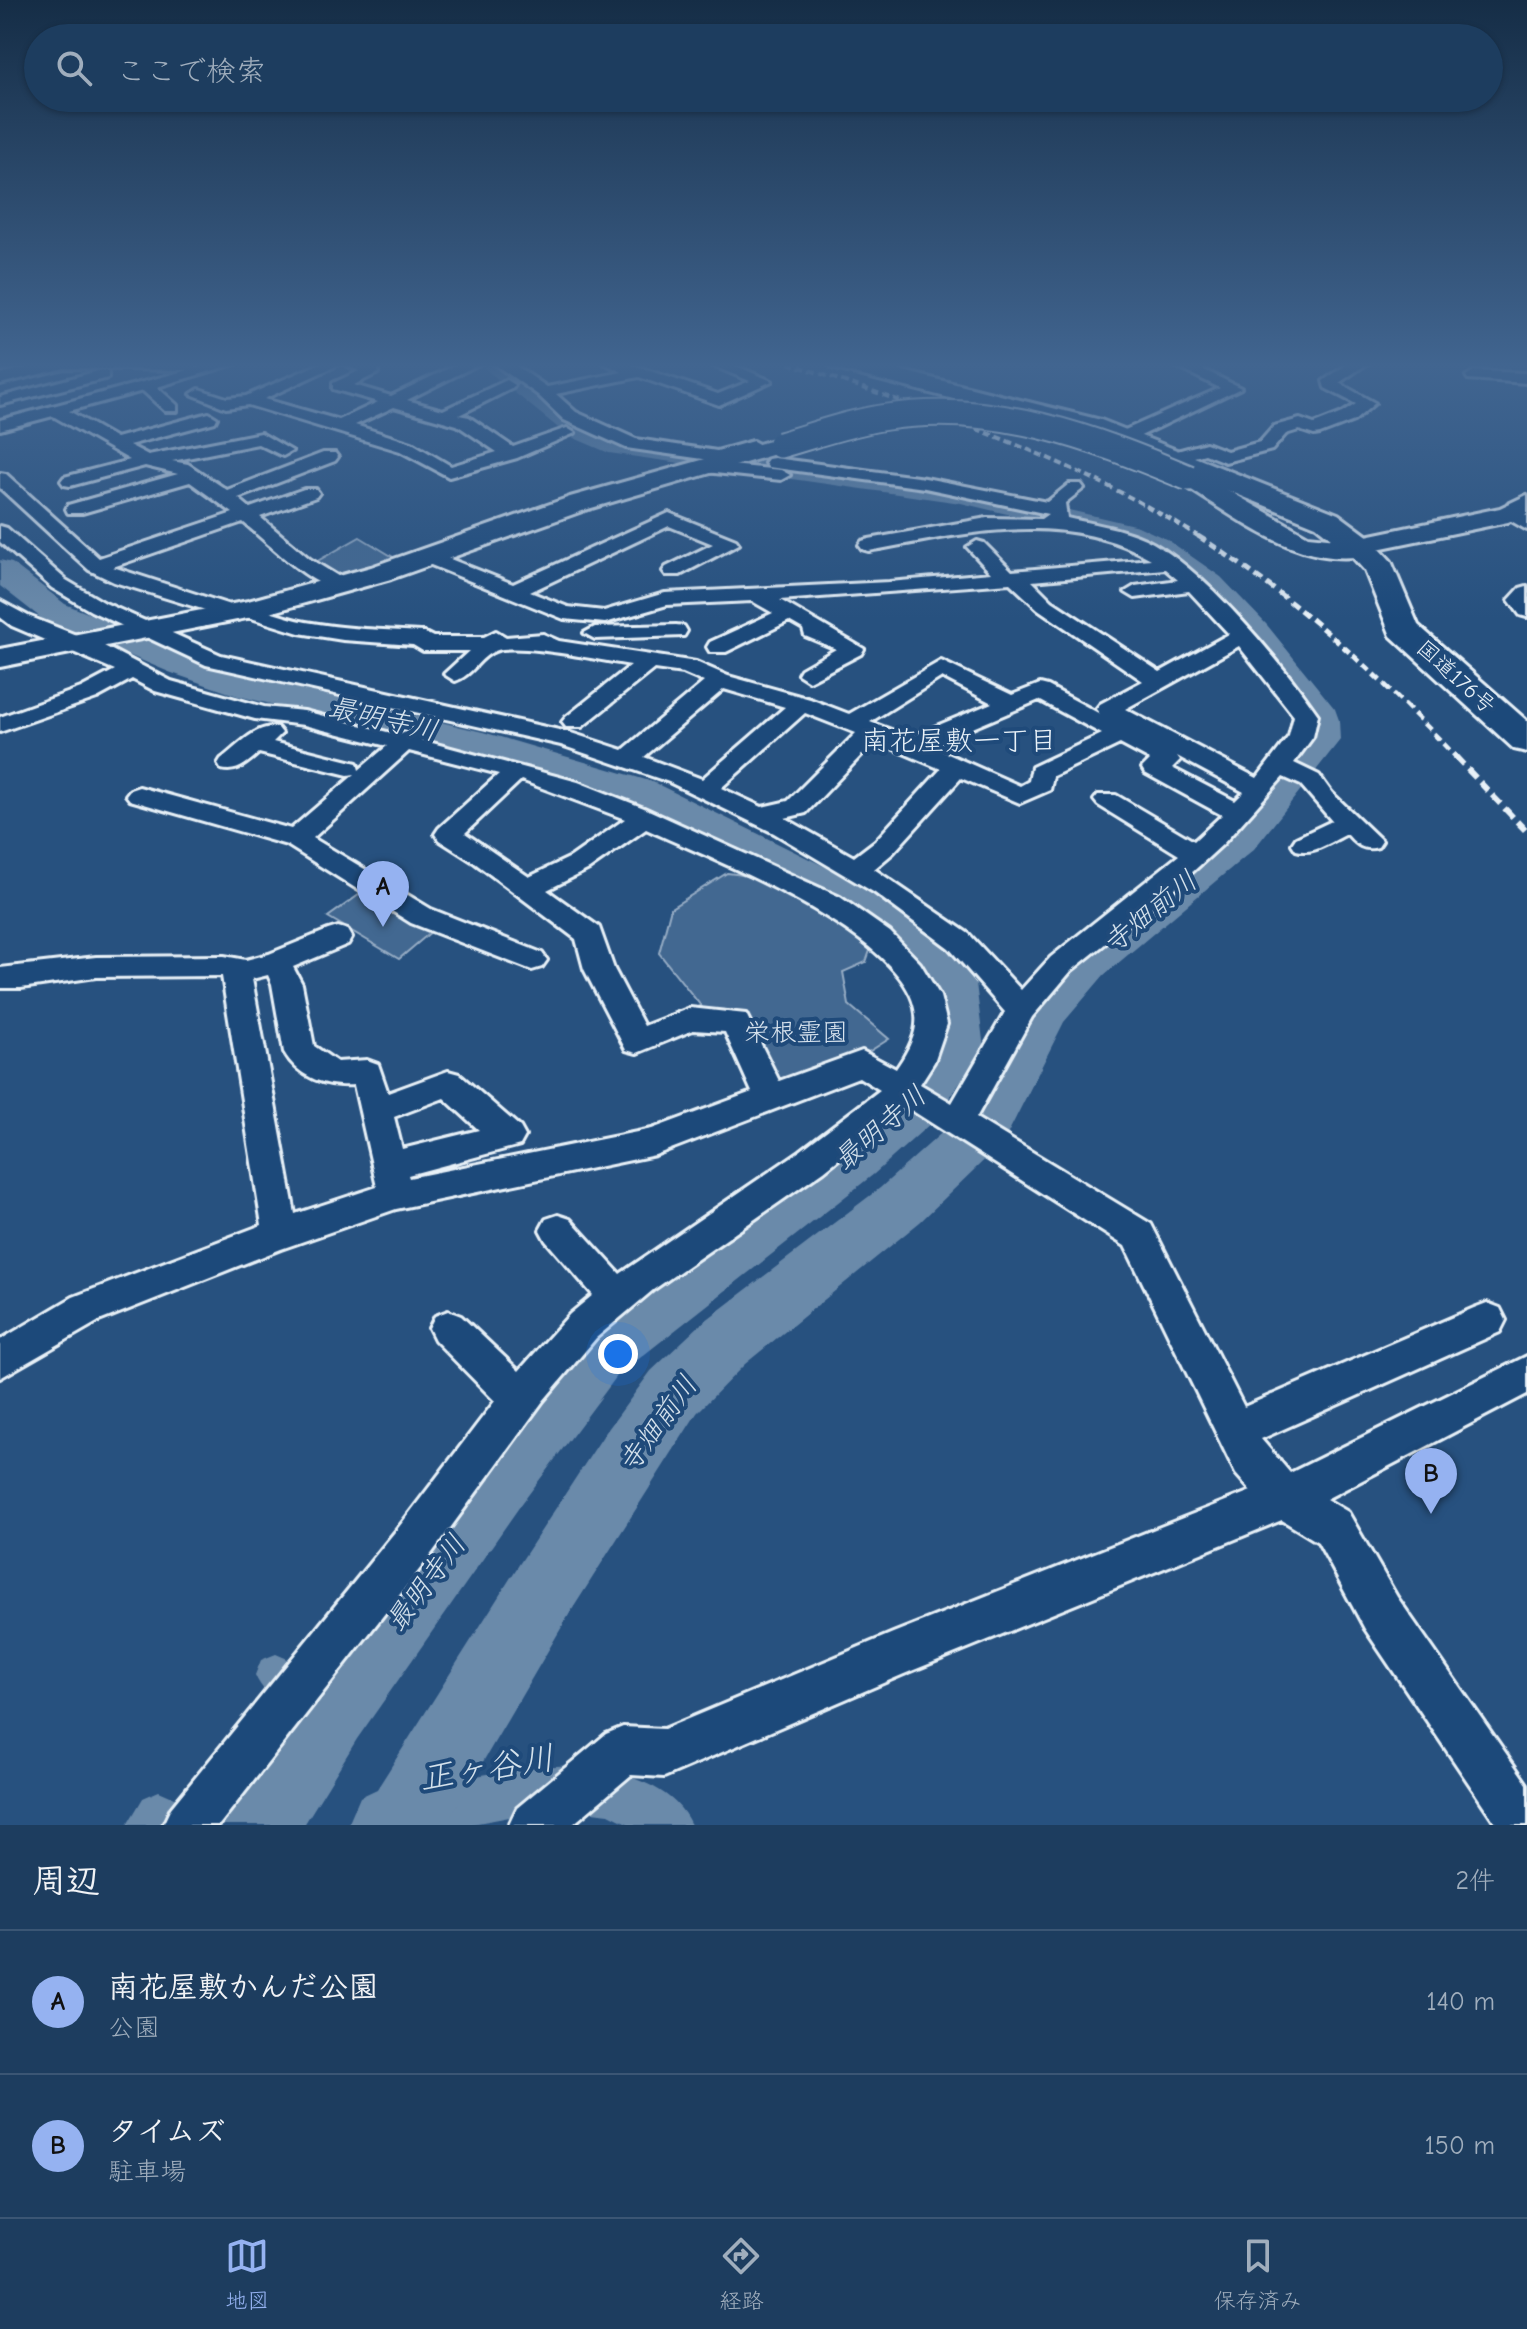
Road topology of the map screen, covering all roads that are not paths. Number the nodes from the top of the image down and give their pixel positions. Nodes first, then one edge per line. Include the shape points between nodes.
1 (124, 448) edge
2 (210, 448) edge
3 (278, 448) edge
4 (408, 448) edge
5 (503, 448) edge
6 (527, 448) edge
7 (608, 448) edge
8 (657, 448) edge
9 (745, 448) edge
10 (802, 448) edge
11 (813, 448) edge
12 (1124, 448) edge
13 (1144, 448) edge
14 (1206, 448) edge
15 (1206, 448) edge
16 (1258, 448) edge
17 (283, 451) dead end
18 (511, 454) junction
19 (318, 459) dead end
20 (145, 461) junction
21 (717, 464) junction
22 (775, 464) junction
23 (1180, 468) junction
24 (193, 475) junction
25 (0, 478) edge
26 (70, 481) dead end
27 (1075, 488) dead end
28 (310, 493) dead end
29 (225, 497) junction
30 (75, 509) dead end
31 (249, 514) junction
32 (1521, 514) edge
33 (1056, 517) junction
34 (0, 532) edge
35 (869, 545) dead end
36 (1360, 546) junction
37 (977, 547) dead end
38 (428, 557) junction
39 (1170, 563) junction
40 (96, 566) junction
41 (673, 571) dead end
42 (1012, 578) junction
43 (1193, 584) junction
44 (339, 585) junction
45 (513, 592) junction
46 (1135, 592) dead end
47 (1527, 592) edge
48 (755, 594) junction
49 (0, 607) edge
50 (1527, 611) edge
51 (232, 612) junction
52 (564, 613) junction
53 (789, 613) junction
54 (140, 630) junction
55 (676, 631) dead end
56 (1240, 637) junction
57 (543, 641) junction
58 (77, 643) junction
59 (488, 643) junction
60 (718, 647) dead end
61 (0, 658) edge
62 (651, 660) junction
63 (133, 669) junction
64 (455, 674) dead end
65 (809, 674) dead end
66 (720, 681) junction
67 (1159, 681) junction
68 (1011, 703) junction
69 (802, 704) junction
70 (436, 713) junction
71 (290, 716) junction
72 (574, 722) dead end
73 (0, 725) edge
74 (862, 726) junction
75 (536, 732) junction
76 (1122, 734) junction
77 (1527, 741) edge
78 (405, 743) junction
79 (256, 745) junction
80 (910, 746) junction
81 (627, 759) junction
82 (230, 764) dead end
83 (1279, 766) junction
84 (957, 767) junction
85 (348, 768) dead end
86 (510, 769) junction
87 (704, 790) junction
88 (1260, 790) junction
89 (139, 795) dead end
90 (1107, 800) dead end
91 (1238, 813) junction
92 (759, 816) junction
93 (644, 818) junction
94 (1349, 823) junction
95 (296, 839) junction
96 (1369, 841) dead end
97 (1305, 844) dead end
98 (1196, 854) junction
99 (856, 870) junction
100 (527, 889) junction
101 (338, 937) dead end
102 (532, 960) dead end
103 (276, 963) junction
104 (235, 968) junction
105 (0, 978) edge
106 (1021, 1010) junction
107 (906, 1090) junction
108 (771, 1097) junction
109 (376, 1111) junction
110 (967, 1129) junction
111 (393, 1181) junction
112 (558, 1230) dead end
113 (281, 1234) junction
114 (618, 1297) junction
115 (1487, 1320) dead end
116 (448, 1328) dead end
117 (0, 1360) edge
118 (1527, 1374) edge
119 (521, 1400) junction
120 (1235, 1431) junction
121 (1285, 1498) junction
122 (545, 1816) edge
123 (188, 1825) edge
124 (1526, 1825) edge

1 - 20 street
2 - 20 street
3 - 17 street
4 - 18 street via 449,472
5 - 18 street
6 - 18 street
7 - 21 street
8 - 9 street via 717,456
10 - 22 street via 778,455
11 - 22 street, bridge
12 - 23 street, bridge
13 - 23 highway, 国道176号
14 - 23 street
15 - 16 street via 1225,457
19 - 29 street
20 - 24 street via 168,463
20 - 26 street
21 - 22 street
21 - 22 street
21 - 38 street via 579,503
22 - 33 street via 925,483
23 - 36 highway, 国道176号 via 1327,520
24 - 29 street
24 - 30 street
25 - 40 street
27 - 33 street via 1056,501
28 - 31 street
29 - 31 street
31 - 40 street
31 - 44 street via 303,563
32 - 36 street
33 - 35 street via 1030,527 987,524
33 - 39 street via 1140,544
34 - 54 street via 59,584
36 - 77 highway, 国道176号 via 1380,568 1403,629
37 - 42 street
38 - 44 street
38 - 45 street
39 - 42 street
39 - 43 street
40 - 51 street
41 - 45 street via 729,544 669,519
42 - 48 street
42 - 67 street
43 - 46 street
43 - 56 street
44 - 51 street
45 - 52 street
47 - 50 street via 1519,600
48 - 52 street via 665,599 605,617
48 - 53 street
49 - 58 street via 20,621
51 - 54 street
51 - 59 street via 253,612 343,634 423,639 423,644
52 - 59 street
53 - 60 street
53 - 65 street via 853,649
54 - 58 street
54 - 70 street via 214,660
55 - 57 street via 614,631
56 - 67 street
56 - 83 street via 1318,715
57 - 59 street
57 - 62 street via 553,647
58 - 61 street
58 - 63 street
59 - 64 street
62 - 66 street via 688,667
62 - 72 street
63 - 71 street via 163,686 215,702
63 - 73 street via 89,693
66 - 69 street
66 - 81 street
67 - 88 street via 1108,709
68 - 74 street via 941,668
68 - 76 street via 1040,691
68 - 80 street
69 - 74 street
69 - 87 street
70 - 75 street
70 - 78 street
71 - 78 street
71 - 79 street
74 - 80 street
74 - 92 street via 797,807
75 - 81 street
75 - 86 street
76 - 84 street via 1041,772 1041,785 1020,795
76 - 91 street via 1168,760 1154,768
78 - 86 street
78 - 95 street
79 - 82 street
79 - 85 street
80 - 84 street
81 - 87 street
83 - 88 street
83 - 94 street via 1305,777
84 - 99 street
86 - 93 street
86 - 100 street via 448,834
87 - 92 street
88 - 91 street
89 - 95 street
90 - 98 street
91 - 98 street
92 - 99 street
93 - 100 street via 580,863
93 - 107 street via 830,904 880,939 925,996 932,1024
94 - 96 street
94 - 97 street
95 - 102 street via 421,916
98 - 106 street via 1061,964
99 - 106 street via 959,941
100 - 108 street via 589,934 599,969 637,1042 690,1019 735,1022
101 - 103 street
103 - 104 street
103 - 109 street via 287,984 300,1052 331,1075 367,1072
104 - 105 street via 96,967
104 - 113 street
106 - 110 street
107 - 108 street via 862,1063
107 - 110 street
107 - 114 street
108 - 111 street via 655,1142
109 - 111 street
109 - 111 street via 448,1083 508,1136
110 - 120 street via 1138,1235
111 - 113 street
112 - 114 street
113 - 117 street via 86,1309
114 - 119 street via 583,1326
115 - 120 street
116 - 119 street
118 - 121 street
119 - 123 street
120 - 121 street via 1250,1460
121 - 122 street via 664,1753 623,1751
121 - 124 street via 1333,1527 1381,1613

